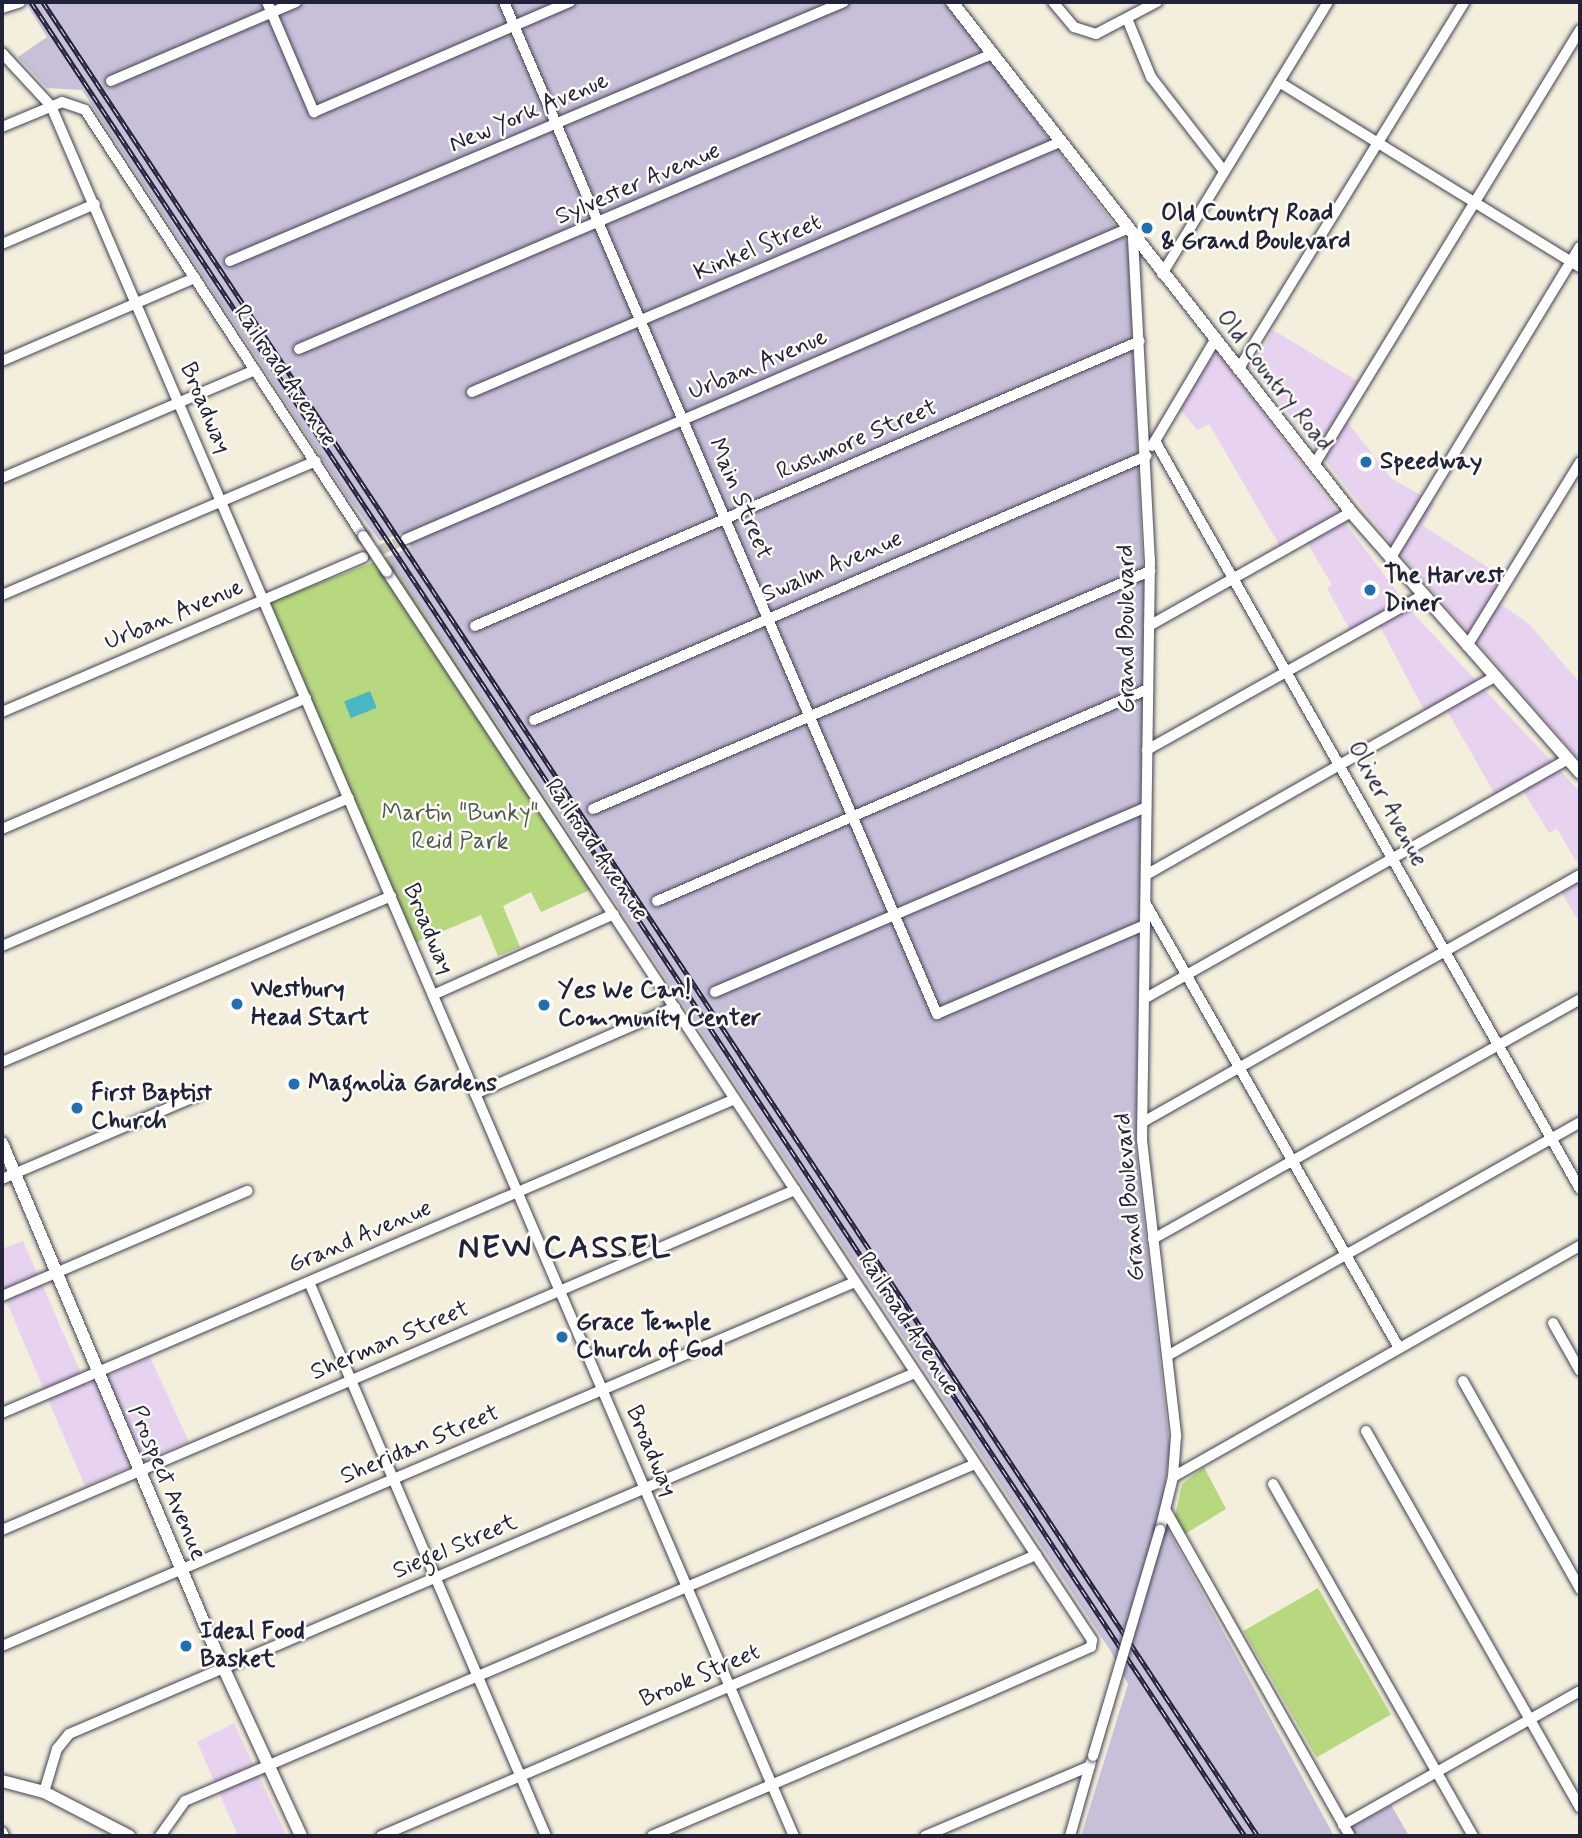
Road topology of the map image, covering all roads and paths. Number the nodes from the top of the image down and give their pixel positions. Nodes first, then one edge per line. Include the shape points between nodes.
1 (20, 2) edge
2 (296, 2) edge
3 (504, 2) edge
4 (570, 2) edge
5 (844, 2) edge
6 (951, 2) edge
7 (1053, 2) edge
8 (1157, 2) edge
9 (1328, 2) edge
10 (1464, 2) edge
11 (269, 7) edge
12 (2, 8) edge
13 (1128, 21) junction
14 (514, 25) junction
15 (1580, 30) edge
16 (2, 53) edge
17 (992, 54) junction
18 (111, 81) dead end
19 (1279, 82) junction
20 (51, 106) junction
21 (556, 124) junction
22 (2, 127) edge
23 (1060, 142) junction
24 (1377, 142) junction
25 (1224, 171) junction
26 (1474, 203) junction
27 (95, 204) junction
28 (599, 223) junction
29 (1130, 234) junction
30 (2, 244) edge
31 (1580, 247) edge
32 (230, 261) dead end
33 (1576, 264) edge
34 (1162, 274) junction
35 (195, 278) junction
36 (137, 303) junction
37 (641, 321) junction
38 (1215, 340) junction
39 (1140, 341) junction
40 (299, 349) dead end
41 (2, 361) edge
42 (255, 370) junction
43 (1238, 370) junction
44 (472, 392) dead end
45 (180, 402) junction
46 (683, 420) junction
47 (1155, 441) junction
48 (1146, 456) junction
49 (316, 461) junction
50 (1580, 462) edge
51 (1314, 465) junction
52 (2, 478) edge
53 (222, 501) junction
54 (1351, 512) junction
55 (726, 519) junction
56 (406, 539) tunnel mouth
57 (363, 557) tunnel mouth
58 (1390, 559) junction
59 (1150, 571) junction
60 (1234, 578) junction
61 (2, 595) edge
62 (1421, 596) junction
63 (264, 600) junction
64 (768, 618) junction
65 (475, 626) dead end
66 (1149, 626) junction
67 (1466, 646) junction
68 (1287, 671) junction
69 (1494, 677) junction
70 (1148, 689) junction
71 (306, 698) junction
72 (2, 712) edge
73 (810, 717) junction
74 (534, 720) dead end
75 (1147, 750) junction
76 (1568, 759) junction
77 (1340, 765) junction
78 (1580, 773) edge
79 (349, 797) junction
80 (1146, 807) junction
81 (593, 809) dead end
82 (853, 815) junction
83 (2, 829) edge
84 (1393, 858) junction
85 (1146, 875) junction
86 (1580, 875) edge
87 (391, 896) junction
88 (657, 901) dead end
89 (1145, 901) junction
90 (614, 915) junction
91 (895, 915) junction
92 (1145, 925) junction
93 (2, 946) edge
94 (1446, 952) junction
95 (1187, 974) junction
96 (715, 992) dead end
97 (433, 995) junction
98 (1144, 999) junction
99 (1580, 999) edge
100 (675, 1007) junction
101 (1499, 1045) junction
102 (2, 1062) edge
103 (1240, 1068) junction
104 (201, 1094) dead end
105 (475, 1094) junction
106 (735, 1099) junction
107 (1143, 1122) junction
108 (1580, 1122) edge
109 (1550, 1138) junction
110 (2, 1143) edge
111 (1293, 1161) junction
112 (15, 1174) junction
113 (2, 1179) edge
114 (1580, 1189) edge
115 (795, 1190) junction
116 (247, 1191) dead end
117 (518, 1192) junction
118 (1153, 1239) junction
119 (1580, 1246) edge
120 (1346, 1255) junction
121 (55, 1274) junction
122 (309, 1282) junction
123 (855, 1282) junction
124 (560, 1291) junction
125 (2, 1296) edge
126 (1553, 1323) dead end
127 (1399, 1348) junction
128 (1167, 1356) junction
129 (1580, 1371) edge
130 (97, 1373) junction
131 (915, 1373) junction
132 (351, 1381) junction
133 (1463, 1381) dead end
134 (603, 1390) junction
135 (2, 1413) edge
136 (1366, 1431) dead end
137 (975, 1464) junction
138 (139, 1472) junction
139 (1173, 1477) junction
140 (393, 1479) junction
141 (1273, 1484) dead end
142 (645, 1489) junction
143 (1166, 1511) junction
144 (2, 1530) edge
145 (1036, 1555) junction
146 (181, 1570) junction
147 (436, 1578) junction
148 (687, 1587) junction
149 (1580, 1590) edge
150 (2, 1646) edge
151 (223, 1669) junction
152 (477, 1677) junction
153 (731, 1687) junction
154 (1580, 1691) edge
155 (1530, 1719) junction
156 (1091, 1761) junction
157 (268, 1766) junction
158 (1436, 1772) junction
159 (520, 1776) junction
160 (3, 1784) edge
161 (771, 1785) junction
162 (44, 1792) junction
163 (1580, 1808) edge
164 (1343, 1825) junction
165 (128, 1836) edge
166 (160, 1836) edge
167 (301, 1836) edge
168 (381, 1836) edge
169 (546, 1836) edge
170 (652, 1836) edge
171 (794, 1836) edge
172 (925, 1836) edge
173 (1070, 1836) edge
174 (1349, 1836) edge
175 (1473, 1836) edge

1 - 12 street
2 - 11 street
3 - 14 street, Main Street
4 - 14 street
5 - 21 street, New York Avenue
6 - 17 main road, Old Country Road
7 - 13 street via 1085,33 1096,34
8 - 13 street
9 - 19 street
10 - 24 street
11 - 14 street via 314,112
11 - 18 street
13 - 25 street via 1151,76
14 - 21 street, Main Street
15 - 26 street
16 - 20 street, Broadway
17 - 23 main road, Old Country Road
17 - 28 street, Sylvester Avenue
19 - 24 street
19 - 25 street
20 - 22 street
20 - 27 street, Broadway
20 - 35 street, Railroad Avenue via 69,102 85,110
21 - 28 street, Main Street
21 - 32 street, New York Avenue
23 - 29 main road, Old Country Road
23 - 37 street, Kinkel Street
24 - 26 street
24 - 43 street
25 - 34 street
26 - 33 street
26 - 51 street
27 - 30 street
27 - 36 street, Broadway
28 - 37 street, Main Street
28 - 40 street, Sylvester Avenue
29 - 34 main road, Old Country Road
29 - 39 street, Grand Boulevard
29 - 46 street, Urban Avenue
31 - 33 street
33 - 58 street
34 - 38 main road, Old Country Road
35 - 36 street
35 - 42 street, Railroad Avenue
36 - 41 street
36 - 45 street, Broadway
37 - 44 street, Kinkel Street
37 - 46 street, Main Street
38 - 43 main road, Old Country Road
38 - 47 street
39 - 48 street, Grand Boulevard
39 - 55 street, Rushmore Street
42 - 45 street
42 - 49 street, Railroad Avenue
43 - 51 main road, Old Country Road
45 - 52 street
45 - 53 street, Broadway
46 - 55 street, Main Street
46 - 56 street, Urban Avenue
47 - 48 street
47 - 60 street, Oliver Avenue
48 - 59 street, Grand Boulevard
48 - 64 street, Swalm Avenue
49 - 53 street
49 - 90 street, Railroad Avenue, bridge
50 - 67 street
51 - 54 main road, Old Country Road
53 - 61 street
53 - 63 street, Broadway
54 - 58 main road, Old Country Road
54 - 60 street
55 - 64 street, Main Street
55 - 65 street, Rushmore Street
57 - 63 street, Urban Avenue
58 - 62 main road, Old Country Road
59 - 66 street, Grand Boulevard
59 - 73 street
60 - 66 street
60 - 68 street, Oliver Avenue
62 - 67 main road, Old Country Road
62 - 68 street
63 - 71 street, Broadway
63 - 72 street, Urban Avenue
64 - 73 street, Main Street
64 - 74 street, Swalm Avenue
66 - 70 street, Grand Boulevard
67 - 69 main road, Old Country Road
68 - 75 street
68 - 77 street, Oliver Avenue
69 - 76 main road, Old Country Road
69 - 77 street
70 - 75 street, Grand Boulevard
70 - 82 street
71 - 79 street, Broadway
71 - 83 street
73 - 81 street
73 - 82 street, Main Street
75 - 80 street, Grand Boulevard
76 - 78 main road, Old Country Road
76 - 84 street
77 - 84 street, Oliver Avenue
77 - 85 street
79 - 87 street, Broadway
79 - 93 street
80 - 85 street, Grand Boulevard
80 - 91 street
82 - 88 street
82 - 91 street, Main Street
84 - 94 street, Oliver Avenue
84 - 95 street
85 - 89 street, Grand Boulevard
86 - 94 street
87 - 97 street, Broadway
87 - 102 street
89 - 92 street, Grand Boulevard
89 - 95 street
90 - 97 street
90 - 100 street, Railroad Avenue
91 - 92 street, Main Street via 937,1013
91 - 96 street
92 - 98 street, Grand Boulevard
94 - 101 street, Oliver Avenue
94 - 103 street
95 - 98 street
95 - 103 street
97 - 105 street, Broadway
98 - 107 street, Grand Boulevard
99 - 101 street
100 - 105 street
100 - 106 street, Railroad Avenue
101 - 109 street, Oliver Avenue
101 - 111 street
103 - 107 street
103 - 111 street
104 - 112 street
105 - 117 street, Broadway
106 - 115 street, Railroad Avenue
106 - 117 street, Grand Avenue
107 - 118 street, Grand Boulevard
108 - 109 street
109 - 114 street, Oliver Avenue
109 - 120 street
110 - 112 main road, Prospect Avenue
111 - 118 street
111 - 120 street
112 - 113 street
112 - 121 main road, Prospect Avenue
115 - 123 street, Railroad Avenue
115 - 124 street, Sherman Street
116 - 121 street
117 - 122 street, Grand Avenue
117 - 124 street, Broadway
118 - 128 street, Grand Boulevard
119 - 127 street
120 - 127 street
120 - 128 street
121 - 125 street
121 - 130 main road, Prospect Avenue
122 - 130 street, Grand Avenue
122 - 132 street
123 - 131 street, Railroad Avenue
123 - 134 street, Sheridan Street
124 - 132 street, Sherman Street
124 - 134 street, Broadway
126 - 129 street
127 - 139 street
128 - 139 street, Grand Boulevard via 1177,1436
130 - 135 street, Grand Avenue
130 - 138 main road, Prospect Avenue
131 - 137 street, Railroad Avenue
131 - 142 street, Siegel Street
132 - 138 street, Sherman Street
132 - 140 street
133 - 149 street
134 - 140 street, Sheridan Street
134 - 142 street, Broadway
136 - 155 street
137 - 145 street, Railroad Avenue
137 - 148 street
138 - 144 street, Sherman Street
138 - 146 main road, Prospect Avenue
139 - 143 street, Grand Boulevard
140 - 146 street, Sheridan Street
140 - 147 street
141 - 158 street
142 - 147 street, Siegel Street
142 - 148 street, Broadway
143 - 156 street, Grand Boulevard, bridge
143 - 164 street
145 - 153 street, Brook Street
145 - 161 street, Railroad Avenue via 1093,1644
146 - 150 street, Sheridan Street
146 - 151 main road, Prospect Avenue
147 - 151 street, Siegel Street
147 - 152 street
148 - 152 street
148 - 153 street, Broadway
151 - 157 main road, Prospect Avenue
151 - 162 street, Siegel Street via 69,1734 57,1749
152 - 157 street
152 - 159 street
153 - 159 street, Brook Street
153 - 161 street, Broadway
154 - 155 street
155 - 158 street
155 - 163 street
156 - 172 street
156 - 173 street, Grand Boulevard
157 - 166 street via 185,1801
157 - 167 main road, Prospect Avenue
158 - 164 street
158 - 175 street
159 - 168 street, Brook Street
159 - 169 street
160 - 162 main road
161 - 170 street
161 - 171 street, Broadway
162 - 165 main road
164 - 174 street

